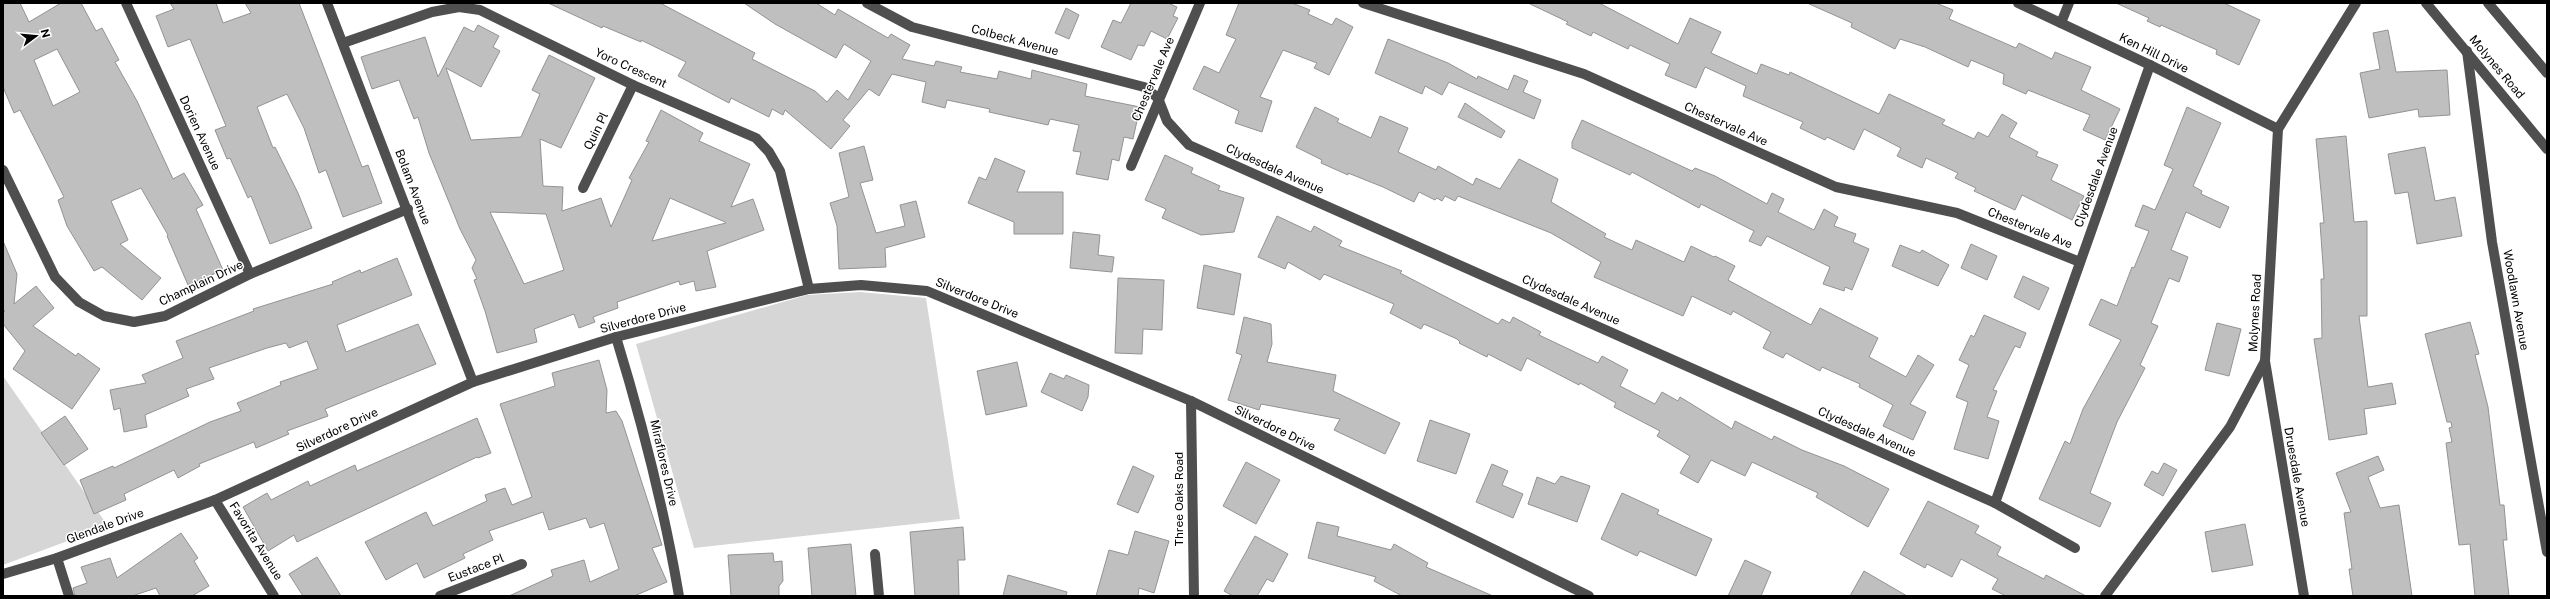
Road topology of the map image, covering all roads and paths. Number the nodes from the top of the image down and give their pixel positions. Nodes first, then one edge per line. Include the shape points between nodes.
1 (126, 3) edge
2 (327, 3) edge
3 (867, 3) edge
4 (1200, 3) edge
5 (1363, 3) edge
6 (2018, 3) edge
7 (2069, 3) edge
8 (2356, 3) edge
9 (2426, 3) edge
10 (2495, 5) edge
11 (2061, 23) junction
12 (343, 43) junction
13 (2467, 51) junction
14 (2150, 64) junction
15 (2547, 73) edge
16 (633, 85) junction
17 (1158, 98) junction
18 (2278, 129) junction
19 (2547, 149) edge
20 (1131, 166) dead end
21 (3, 170) edge
22 (583, 188) dead end
23 (408, 209) junction
24 (2080, 262) junction
25 (250, 274) junction
26 (809, 289) junction
27 (616, 337) junction
28 (2265, 361) junction
29 (473, 382) junction
30 (1191, 401) junction
31 (215, 500) junction
32 (1994, 503) junction
33 (2075, 548) dead end
34 (2547, 552) edge
35 (875, 554) dead end
36 (58, 558) junction
37 (522, 564) dead end
38 (3, 574) edge
39 (69, 596) edge
40 (274, 596) edge
41 (440, 596) edge
42 (679, 596) edge
43 (880, 596) edge
44 (1194, 596) edge
45 (1589, 596) edge
46 (2105, 596) edge
47 (2304, 596) edge

1 - 25 street, Dorien Avenue
2 - 12 street, Bolam Avenue
3 - 17 street, Colbeck Avenue via 912,27 1144,87
4 - 17 street, Chestervale Ave
5 - 24 street, Chestervale Ave via 1584,74 1836,187 1957,213
6 - 11 street, Ken Hill Drive
7 - 11 street
8 - 18 street, Molynes Road
9 - 13 street, Molynes Road
10 - 15 street
11 - 14 street, Ken Hill Drive
12 - 16 street, Yoro Crescent via 432,12 458,7 480,10
12 - 23 street, Bolam Avenue
13 - 19 street, Molynes Road
13 - 34 street, Woodlawn Avenue via 2492,242
14 - 18 street, Ken Hill Drive
14 - 24 street, Clydesdale Avenue
16 - 22 street, Quin Pl
16 - 26 street, Yoro Crescent via 756,138 769,152 780,171
17 - 20 street, Chestervale Ave
17 - 32 street, Clydesdale Avenue via 1167,121 1189,145
18 - 28 street, Molynes Road
21 - 25 street, Champlain Drive via 55,277 79,302 104,316 134,322 164,316
23 - 25 street, Champlain Drive
23 - 29 street, Bolam Avenue
24 - 32 street, Clydesdale Avenue
26 - 27 street, Silverdore Drive
26 - 30 street, Silverdore Drive via 861,285 927,291
27 - 29 street, Silverdore Drive
27 - 42 street, Miraflores Drive via 639,411 659,494
28 - 46 street, Molynes Road via 2230,427
28 - 47 street, Druesdale Avenue
29 - 31 street, Silverdore Drive
30 - 44 street, Three Oaks Road
30 - 45 street, Silverdore Drive
31 - 36 street, Glendale Drive
31 - 40 street, Favorita Avenue
32 - 33 street, Clydesdale Avenue
35 - 43 street
36 - 38 street, Glendale Drive
36 - 39 street
37 - 41 street, Eustace Pl

